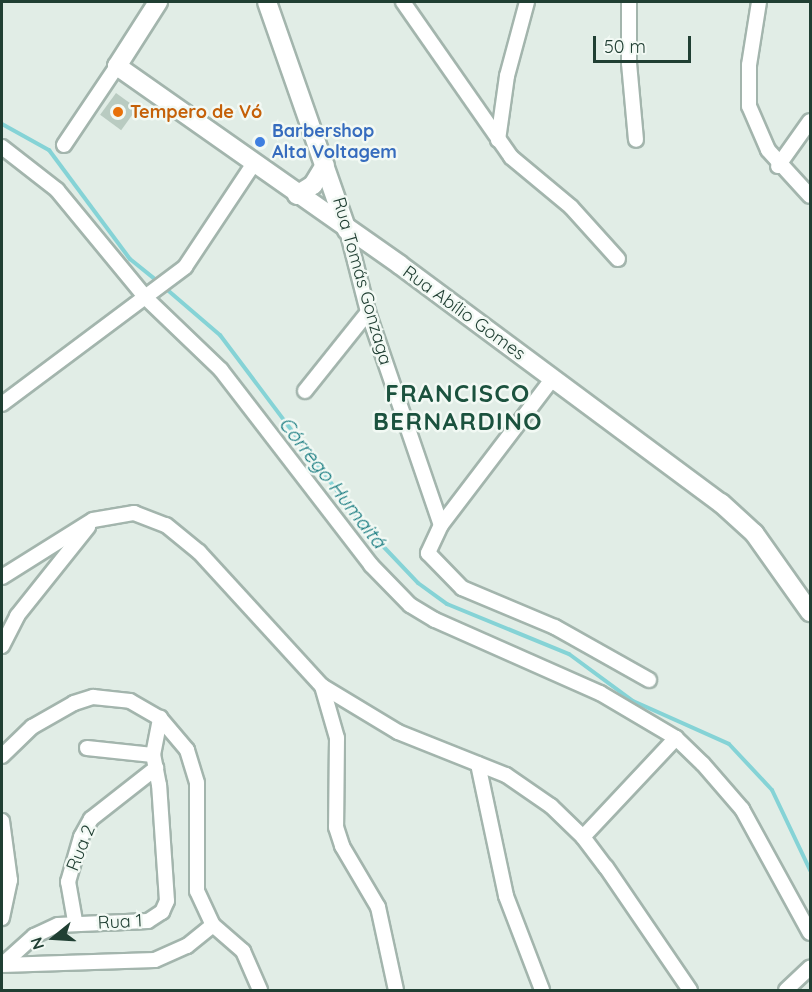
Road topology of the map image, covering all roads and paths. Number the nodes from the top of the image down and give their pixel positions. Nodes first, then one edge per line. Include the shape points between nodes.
1 (158, 2) edge
2 (267, 2) edge
3 (403, 2) edge
4 (527, 2) edge
5 (629, 2) edge
6 (759, 2) edge
7 (117, 66) junction
8 (810, 121) edge
9 (498, 140) junction
10 (636, 140) dead end
11 (63, 145) dead end
12 (2, 147) edge
13 (254, 163) junction
14 (326, 165) junction
15 (778, 166) junction
16 (297, 195) junction
17 (810, 196) edge
18 (347, 230) junction
19 (618, 259) dead end
20 (151, 294) junction
21 (368, 312) junction
22 (553, 378) junction
23 (305, 391) dead end
24 (2, 404) edge
25 (93, 520) junction
26 (441, 525) junction
27 (2, 577) edge
28 (810, 611) edge
29 (2, 646) edge
30 (649, 680) dead end
31 (322, 686) junction
32 (160, 718) junction
33 (676, 738) junction
34 (87, 748) dead end
35 (2, 756) edge
36 (154, 761) junction
37 (478, 764) junction
38 (2, 821) edge
39 (583, 837) junction
40 (2, 918) edge
41 (75, 921) junction
42 (213, 925) junction
43 (810, 933) edge
44 (2, 964) edge
45 (810, 968) edge
46 (260, 990) edge
47 (396, 990) edge
48 (542, 990) edge
49 (690, 990) edge
50 (786, 990) edge

1 - 7 street
2 - 14 street, Rua Tomás Gonzaga
3 - 9 street
4 - 9 street via 507,76
5 - 10 street via 629,63
6 - 15 street via 749,65 749,106
7 - 11 street
7 - 13 street, Rua Abílio Gomes
8 - 15 street
9 - 19 street via 522,168 571,207
12 - 20 street via 57,190
13 - 16 street, Rua Abílio Gomes
13 - 20 street via 185,267
14 - 16 street via 313,185
14 - 18 street, Rua Tomás Gonzaga
15 - 17 street
16 - 18 street, Rua Abílio Gomes
18 - 21 street, Rua Tomás Gonzaga
18 - 22 street, Rua Abílio Gomes
20 - 24 street
20 - 33 street via 221,370 371,565 410,605 452,628 559,672
21 - 23 street
21 - 26 street, Rua Tomás Gonzaga
22 - 26 street
22 - 28 street, Rua Abílio Gomes via 737,516
25 - 27 street
25 - 29 street via 17,616
25 - 31 street via 134,513 166,525 199,552
26 - 30 street via 428,553 451,580 482,599 586,642
31 - 37 street via 398,732
31 - 47 street via 337,738 336,827 342,846 378,907
32 - 35 street via 130,701 93,697 74,703 32,727
32 - 36 street
32 - 42 street via 178,735 195,770 197,891
33 - 39 street
33 - 43 street via 742,810
34 - 36 street
36 - 41 street, Rua 2 via 91,819 81,837 68,882
36 - 41 street, Rua 1 via 166,901 162,912 148,921
37 - 39 street via 524,785
37 - 48 street via 506,896
38 - 40 street via 10,880
39 - 49 street
41 - 44 street via 34,936
42 - 44 street via 187,946 155,960
42 - 46 street via 243,951
45 - 50 street

